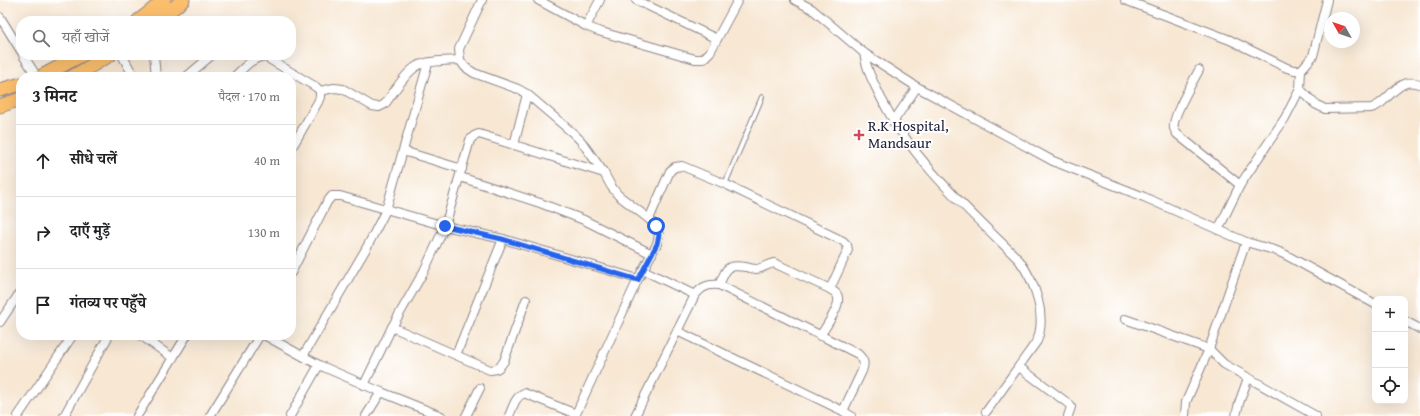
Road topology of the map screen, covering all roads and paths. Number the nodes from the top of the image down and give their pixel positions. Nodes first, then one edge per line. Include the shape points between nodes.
1 (164, 0) edge
2 (183, 0) edge
3 (482, 0) edge
4 (538, 0) edge
5 (600, 0) edge
6 (636, 0) edge
7 (738, 0) edge
8 (795, 0) edge
9 (1125, 0) edge
10 (1327, 0) edge
11 (154, 16) edge
12 (156, 16) edge
13 (0, 17) edge
14 (586, 26) junction
15 (717, 39) junction
16 (16, 43) edge
17 (864, 53) junction
18 (27, 60) edge
19 (72, 60) edge
20 (101, 60) edge
21 (125, 60) edge
22 (154, 60) edge
23 (206, 60) edge
24 (253, 60) edge
25 (271, 60) edge
26 (460, 60) junction
27 (428, 63) junction
28 (1199, 70) dead end
29 (1301, 70) junction
30 (34, 72) edge
31 (50, 72) edge
32 (81, 72) edge
33 (131, 72) edge
34 (156, 72) edge
35 (192, 72) edge
36 (240, 72) edge
37 (291, 72) edge
38 (296, 75) edge
39 (1420, 84) edge
40 (16, 85) edge
41 (917, 87) junction
42 (1300, 89) junction
43 (0, 90) edge
44 (320, 91) junction
45 (527, 94) junction
46 (762, 97) dead end
47 (16, 101) edge
48 (0, 106) edge
49 (893, 122) junction
50 (296, 139) edge
51 (514, 145) junction
52 (403, 151) junction
53 (461, 173) junction
54 (604, 173) junction
55 (725, 184) junction
56 (1240, 185) junction
57 (386, 210) junction
58 (649, 219) junction
59 (445, 226) junction
60 (1218, 230) junction
61 (502, 239) junction
62 (1246, 242) junction
63 (652, 254) junction
64 (296, 263) edge
65 (643, 270) junction
66 (638, 280) junction
67 (719, 285) junction
68 (830, 289) junction
69 (695, 296) junction
70 (16, 298) edge
71 (526, 300) dead end
72 (1372, 302) edge
73 (1124, 319) dead end
74 (0, 322) edge
75 (1408, 323) edge
76 (392, 326) junction
77 (1420, 329) edge
78 (677, 331) junction
79 (820, 336) junction
80 (70, 340) edge
81 (106, 340) edge
82 (147, 340) edge
83 (184, 340) edge
84 (257, 340) edge
85 (273, 340) edge
86 (1209, 349) junction
87 (456, 355) junction
88 (303, 356) junction
89 (173, 358) junction
90 (319, 365) junction
91 (1019, 367) junction
92 (1248, 378) junction
93 (364, 385) junction
94 (480, 388) dead end
95 (381, 392) junction
96 (843, 411) junction
97 (986, 412) dead end
98 (575, 415) edge
99 (18, 416) edge
100 (64, 416) edge
101 (137, 416) edge
102 (210, 416) edge
103 (290, 416) edge
104 (366, 416) edge
105 (441, 416) edge
106 (466, 416) edge
107 (509, 416) edge
108 (635, 416) edge
109 (851, 416) edge
110 (1068, 416) edge
111 (1185, 416) edge
112 (1236, 416) edge
113 (1316, 416) edge

1 - 11 main road
2 - 12 main road
3 - 26 street via 459,49
4 - 14 street
5 - 14 street
6 - 15 street
7 - 15 street
8 - 17 street via 812,9
9 - 29 street via 1230,40 1287,68
10 - 29 street via 1313,56
13 - 16 street
14 - 15 street via 695,59 703,59
17 - 41 street
17 - 49 street via 868,72
18 - 30 street
19 - 31 main road
20 - 32 main road
21 - 33 street
22 - 34 street
23 - 35 street
24 - 36 street
25 - 37 street
26 - 27 street
26 - 45 street via 474,73
27 - 44 street via 410,72 385,104 379,107 372,106 343,89
27 - 52 street
28 - 56 street via 1182,103 1174,128 1177,134
29 - 42 street
38 - 44 street
39 - 42 street via 1403,85 1384,102 1371,108 1325,109 1315,104
40 - 43 main road
41 - 49 street
41 - 60 street via 1062,166 1144,197
42 - 56 street via 1279,128
44 - 50 street via 318,102
45 - 51 street
45 - 54 street via 581,141
46 - 55 lane
47 - 48 main road
49 - 91 street via 938,179 1025,268 1038,299 1041,332
51 - 53 street via 479,134 474,136 470,140
51 - 54 street
52 - 53 street
52 - 57 street
53 - 59 street
53 - 63 street via 584,220
54 - 58 street via 618,195
55 - 58 street via 682,166 675,166 666,178
55 - 68 street via 847,245 848,250
56 - 60 street
57 - 59 street
57 - 64 street via 340,196 332,196
57 - 88 street
58 - 63 street via 656,226 659,235
59 - 61 street
59 - 76 street via 419,281
60 - 62 street
61 - 66 street
61 - 87 street
62 - 72 street via 1284,254
62 - 86 street
63 - 65 street
65 - 66 street
65 - 69 street
66 - 98 street
67 - 68 street via 730,266 756,269 774,263
67 - 69 street via 710,284
67 - 79 street
68 - 79 street via 837,294 838,306
69 - 78 street
70 - 74 street
71 - 87 street via 500,367 490,370
73 - 86 street
75 - 77 street
76 - 87 street
76 - 93 street
78 - 96 street
78 - 108 street
79 - 96 street via 858,354 865,364
80 - 99 street
81 - 100 street
82 - 89 street
83 - 89 street
84 - 102 street
85 - 88 street
86 - 92 street via 1224,364
86 - 111 street via 1186,402
88 - 90 street
89 - 101 street
90 - 93 street
90 - 103 street
91 - 97 street
91 - 110 street via 1068,404 1071,408
92 - 112 street
92 - 113 street
93 - 95 street
94 - 106 street
95 - 104 street
95 - 105 street
96 - 109 street
98 - 107 street via 524,393 516,399

